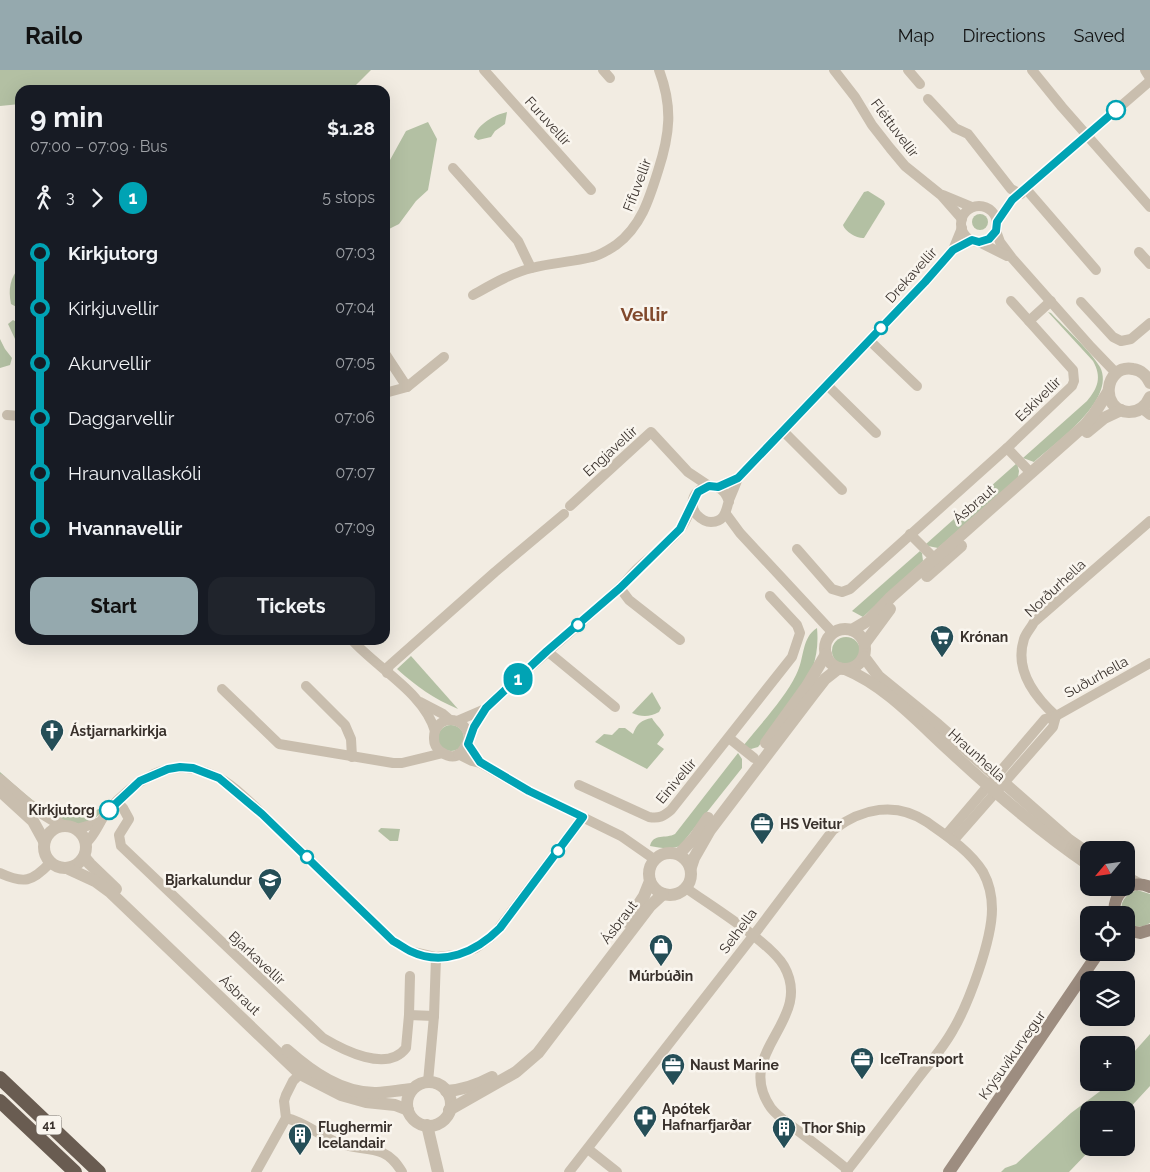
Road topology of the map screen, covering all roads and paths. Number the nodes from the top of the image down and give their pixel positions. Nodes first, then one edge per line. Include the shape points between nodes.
1 (484, 70) edge
2 (659, 70) edge
3 (834, 70) edge
4 (908, 70) edge
5 (1032, 70) edge
6 (1145, 70) edge
7 (1150, 79) edge
8 (920, 84) dead end
9 (928, 99) dead end
10 (1088, 136) junction
11 (453, 168) dead end
12 (591, 190) dead end
13 (1023, 192) junction
14 (941, 194) junction
15 (1012, 200) junction
16 (972, 207) junction
17 (986, 207) junction
18 (1150, 207) edge
19 (962, 224) junction
20 (997, 226) junction
21 (976, 241) junction
22 (953, 250) junction
23 (1139, 252) dead end
24 (1012, 258) junction
25 (1150, 264) edge
26 (531, 268) junction
27 (1096, 270) dead end
28 (472, 294) dead end
29 (1011, 301) dead end
30 (1051, 301) junction
31 (1080, 302) dead end
32 (1029, 321) junction
33 (1150, 323) edge
34 (870, 341) junction
35 (444, 357) dead end
36 (390, 361) edge
37 (1146, 371) edge
38 (1116, 373) junction
39 (1150, 383) edge
40 (827, 385) junction
41 (917, 386) dead end
42 (407, 387) junction
43 (390, 392) edge
44 (1108, 392) junction
45 (1148, 404) edge
46 (1121, 410) junction
47 (7, 415) dead end
48 (15, 416) edge
49 (784, 432) junction
50 (876, 432) dead end
51 (1007, 448) junction
52 (688, 472) junction
53 (1031, 473) junction
54 (738, 478) junction
55 (714, 487) junction
56 (842, 490) dead end
57 (694, 500) junction
58 (729, 502) junction
59 (726, 514) junction
60 (702, 520) junction
61 (1150, 521) edge
62 (714, 522) junction
63 (680, 529) junction
64 (740, 533) junction
65 (910, 534) junction
66 (798, 549) dead end
67 (934, 558) junction
68 (620, 588) junction
69 (770, 596) dead end
70 (852, 630) junction
71 (833, 634) junction
72 (680, 640) dead end
73 (864, 643) junction
74 (357, 645) edge
75 (547, 651) junction
76 (826, 654) junction
77 (864, 658) junction
78 (1150, 664) edge
79 (842, 669) junction
80 (387, 673) junction
81 (306, 686) dead end
82 (222, 689) dead end
83 (419, 702) junction
84 (615, 707) dead end
85 (486, 708) junction
86 (1056, 716) junction
87 (453, 720) junction
88 (434, 736) junction
89 (729, 738) junction
90 (469, 740) junction
91 (443, 753) junction
92 (458, 754) junction
93 (352, 757) junction
94 (421, 757) junction
95 (754, 758) junction
96 (480, 762) junction
97 (1001, 779) junction
98 (0, 780) edge
99 (579, 785) dead end
100 (992, 790) junction
101 (0, 792) edge
102 (117, 802) junction
103 (583, 817) junction
104 (100, 822) junction
105 (63, 826) junction
106 (77, 829) junction
107 (950, 838) junction
108 (44, 841) junction
109 (86, 843) junction
110 (1080, 848) edge
111 (679, 854) junction
112 (84, 857) junction
113 (1080, 858) edge
114 (654, 859) junction
115 (50, 863) junction
116 (691, 868) junction
117 (69, 869) junction
118 (0, 873) edge
119 (650, 881) junction
120 (1144, 886) edge
121 (686, 888) junction
122 (663, 894) junction
123 (1117, 906) edge
124 (753, 936) junction
125 (436, 957) junction
126 (1093, 961) edge
127 (410, 976) dead end
128 (409, 1014) junction
129 (434, 1016) junction
130 (300, 1074) junction
131 (0, 1078) edge
132 (428, 1082) junction
133 (412, 1089) junction
134 (446, 1091) junction
135 (0, 1101) edge
136 (408, 1110) junction
137 (449, 1110) junction
138 (286, 1118) junction
139 (427, 1125) junction
140 (588, 1149) junction
141 (847, 1171) edge
142 (75, 1172) edge
143 (99, 1172) edge
144 (256, 1172) edge
145 (402, 1172) edge
146 (438, 1172) edge
147 (569, 1172) edge
148 (617, 1172) edge
149 (950, 1172) edge

1 - 12 street, Furuvellir
2 - 26 street, Fífuvellir via 666,86 668,132 654,186 639,221 608,251 593,257
3 - 14 street, Fléttuvellir via 904,166
4 - 8 street
5 - 10 street
6 - 7 street
7 - 10 street
9 - 13 street via 956,128 968,134 1011,189
10 - 13 street
10 - 18 street
11 - 26 street via 518,241
13 - 15 street
13 - 27 street
14 - 16 street, Fléttuvellir
14 - 19 street, Fléttuvellir
15 - 17 street
15 - 20 street
16 - 17 street
16 - 19 street via 964,214
17 - 20 street via 994,213
19 - 21 street via 964,233
19 - 22 street, Drekavellir
20 - 21 street via 989,239
20 - 24 street via 1000,242
21 - 22 street, Drekavellir
21 - 24 street
22 - 34 street, Drekavellir
23 - 25 street
24 - 30 street
26 - 28 street, Fífuvellir
29 - 32 street, Eskivellir
30 - 32 street
30 - 38 street
31 - 33 street via 1113,337 1121,341 1131,340
32 - 51 street, Eskivellir via 1073,370 1074,381
34 - 40 street, Drekavellir
34 - 41 street
35 - 42 street
36 - 42 street
37 - 38 street via 1128,368
37 - 39 street
38 - 44 street, Ásbraut via 1111,378
40 - 49 street, Drekavellir
40 - 50 street
42 - 43 street
44 - 46 street via 1112,403
44 - 53 street, Ásbraut via 1085,425
45 - 46 street via 1135,412
46 - 73 street, Ásbraut via 1095,425 894,605
47 - 48 street
49 - 54 street, Drekavellir
49 - 56 street
51 - 53 street
51 - 65 street, Eskivellir
52 - 55 street, Engjavellir
52 - 57 street, Engjavellir
52 - 80 street, Engjavellir via 651,432 389,666
53 - 67 street, Ásbraut
54 - 55 street, Drekavellir
54 - 58 street, Drekavellir
55 - 57 street via 701,489
55 - 58 street via 727,496
57 - 60 street via 694,511
57 - 63 street
58 - 59 street
59 - 62 street
59 - 64 street
60 - 62 street
60 - 63 street
61 - 86 street, Norðurhella via 1034,622 1024,639 1023,668 1030,686
62 - 64 street
63 - 68 street
64 - 71 street
65 - 66 street, Eskivellir via 850,589 842,592 832,589
65 - 67 street
67 - 70 street, Ásbraut via 869,620
68 - 72 street via 629,600
68 - 75 street
69 - 89 street, Einivellir via 797,625 800,633 796,648 792,658
70 - 71 street via 839,630
70 - 73 street
71 - 76 street via 826,643
73 - 77 street
74 - 80 street
75 - 84 street
75 - 85 street
76 - 79 street via 830,663
76 - 95 street via 807,686
77 - 79 street via 854,667
77 - 97 street, Hraunhella via 879,677
78 - 86 street, Suðurhella
79 - 100 street, Hraunhella via 871,682
79 - 116 street via 825,679 710,830
80 - 83 street
81 - 93 street via 345,725 351,739
82 - 93 street via 279,744
83 - 87 street
83 - 88 street via 431,719
85 - 87 street
85 - 90 street
86 - 97 street, Suðurhella via 1053,727
87 - 88 street via 443,722
87 - 90 street via 466,727
88 - 91 street
88 - 94 street
89 - 95 street
89 - 99 street, Einivellir via 664,816 649,817
90 - 92 street via 466,748
90 - 96 street
91 - 92 street
91 - 94 street
92 - 96 street
93 - 94 street via 402,763
95 - 111 street
96 - 103 street via 529,791
97 - 100 street
97 - 110 street, Hraunhella
98 - 105 street via 29,805
100 - 107 street
100 - 113 street, Hraunhella
101 - 108 street via 33,821
102 - 104 street
102 - 125 street via 140,781 168,769 193,768 219,778 262,814 393,941 410,951
102 - 128 street, Bjarkavellir via 128,819 119,835 121,846 323,1038 354,1054 390,1058 406,1048
103 - 114 street via 628,840
103 - 125 street via 490,938 466,952
104 - 106 street
104 - 109 street
105 - 106 street
105 - 108 street via 50,832
106 - 109 street
107 - 124 street, Selhella via 909,812 888,808 864,812 845,821 834,830
107 - 141 street, Selhella via 975,861 990,890 990,925 973,986 953,1031
108 - 115 street via 45,856
109 - 112 street
111 - 114 street via 666,853
111 - 116 street
112 - 117 street
112 - 133 street, Ásbraut via 281,1045 320,1076 354,1090 375,1093
114 - 119 street via 649,869
115 - 117 street
115 - 118 street via 36,877 28,880
116 - 121 street
117 - 130 street, Ásbraut via 110,892
119 - 122 street
119 - 134 street, Ásbraut via 636,910 532,1046 511,1066 485,1081 461,1090
120 - 123 main road via 1125,889
121 - 122 street via 676,895
121 - 124 street
122 - 137 street, Ásbraut via 650,906 538,1053 504,1080
124 - 140 street, Selhella
124 - 141 street via 779,959 791,989 788,1013 762,1062 764,1093 777,1114
125 - 129 street
126 - 149 main road, Krýsuvíkurvegur
127 - 128 street, Bjarkavellir
128 - 129 street
129 - 132 street
130 - 136 street, Ásbraut via 341,1095
130 - 138 street via 284,1101
131 - 143 highway, 41
132 - 133 street
132 - 134 street via 442,1086
133 - 136 street via 408,1095
134 - 137 street
135 - 142 highway, 41
136 - 139 street via 415,1121
137 - 139 street via 441,1121
138 - 144 street
138 - 145 street via 296,1120 337,1143 381,1152
139 - 146 street
140 - 147 street, Selhella
140 - 148 street

